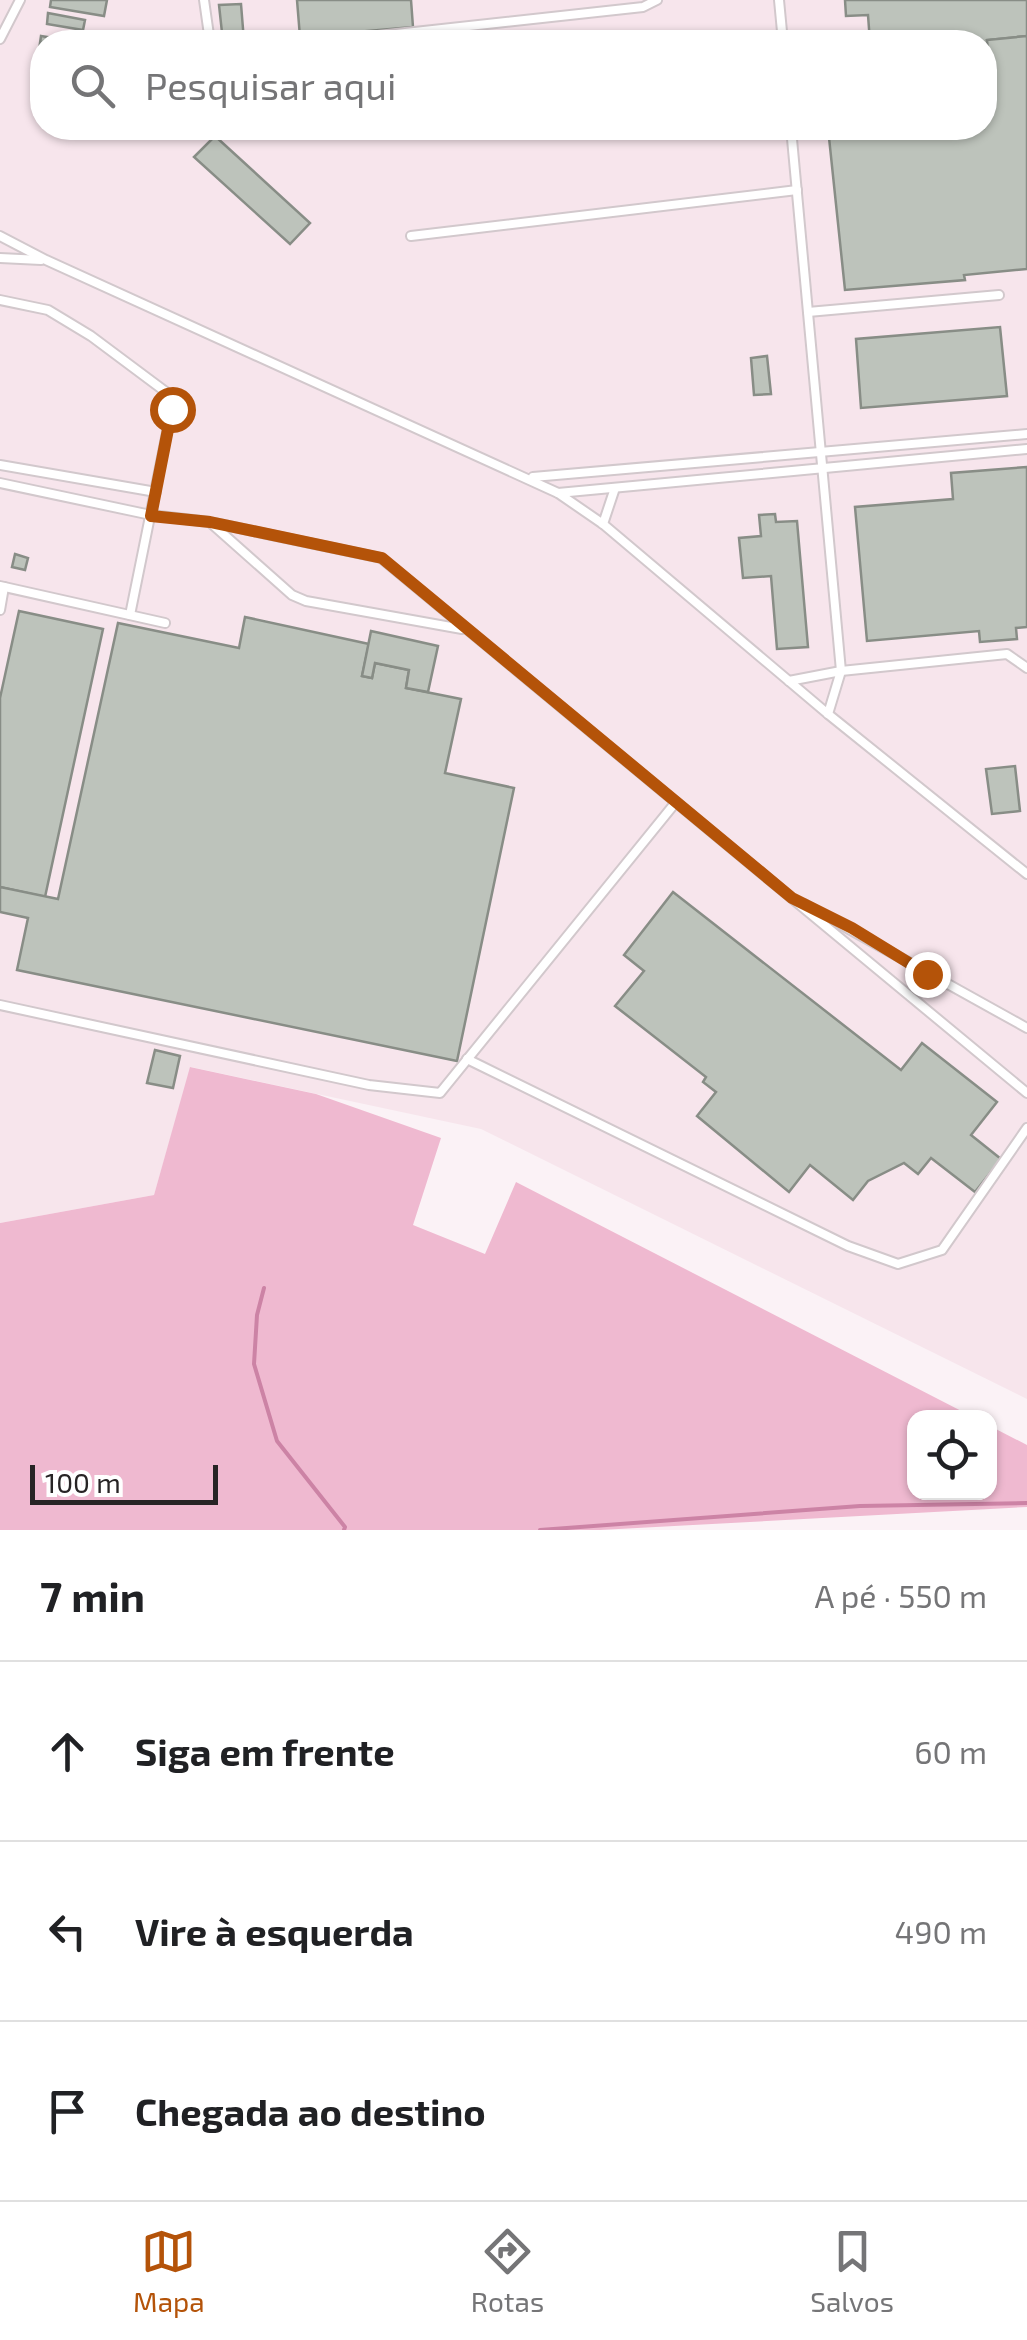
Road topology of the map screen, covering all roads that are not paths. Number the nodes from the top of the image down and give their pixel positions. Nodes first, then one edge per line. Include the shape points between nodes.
1 (20, 0) edge
2 (204, 0) edge
3 (657, 0) edge
4 (778, 0) edge
5 (208, 30) edge
6 (432, 30) edge
7 (782, 30) edge
8 (0, 39) edge
9 (792, 140) edge
10 (798, 190) junction
11 (0, 236) edge
12 (411, 236) dead end
13 (0, 258) edge
14 (46, 260) junction
15 (999, 295) dead end
16 (0, 300) edge
17 (808, 312) junction
18 (1027, 434) edge
19 (1027, 449) edge
20 (821, 454) junction
21 (708, 464) junction
22 (0, 465) edge
23 (823, 468) junction
24 (530, 478) junction
25 (710, 478) junction
26 (0, 483) edge
27 (615, 488) junction
28 (156, 492) junction
29 (558, 493) junction
30 (151, 516) junction
31 (210, 522) junction
32 (603, 524) junction
33 (2, 587) edge
34 (0, 610) edge
35 (130, 615) junction
36 (165, 623) dead end
37 (467, 630) junction
38 (1027, 668) edge
39 (841, 670) junction
40 (789, 681) junction
41 (828, 714) junction
42 (676, 802) junction
43 (1027, 874) edge
44 (792, 898) junction
45 (0, 1005) edge
46 (1027, 1028) edge
47 (467, 1060) junction
48 (1027, 1093) edge
49 (1027, 1128) edge

1 - 8 lane
2 - 5 lane
3 - 6 lane
4 - 7 lane
9 - 10 lane
10 - 12 lane
10 - 17 lane
11 - 14 lane
13 - 14 lane
14 - 24 lane
15 - 17 lane
16 - 28 lane via 48,310 173,396
17 - 20 lane
18 - 20 lane
19 - 23 lane
20 - 21 lane
20 - 23 lane
21 - 24 lane
21 - 25 lane
22 - 28 lane
23 - 25 lane
23 - 39 lane
24 - 29 lane
25 - 27 lane
26 - 30 lane
27 - 29 lane
27 - 32 lane
28 - 30 lane
29 - 32 lane
30 - 31 lane
30 - 35 lane
31 - 37 lane via 382,558
31 - 37 lane via 306,602
32 - 40 lane
33 - 34 lane
33 - 35 lane
35 - 36 lane
37 - 42 lane
38 - 39 lane via 1007,654
39 - 40 lane
39 - 41 lane
40 - 41 lane
41 - 43 lane
42 - 44 lane
42 - 47 lane
44 - 46 lane
44 - 48 lane
45 - 47 lane via 368,1085 440,1093
47 - 49 lane via 848,1246 898,1264 942,1250

